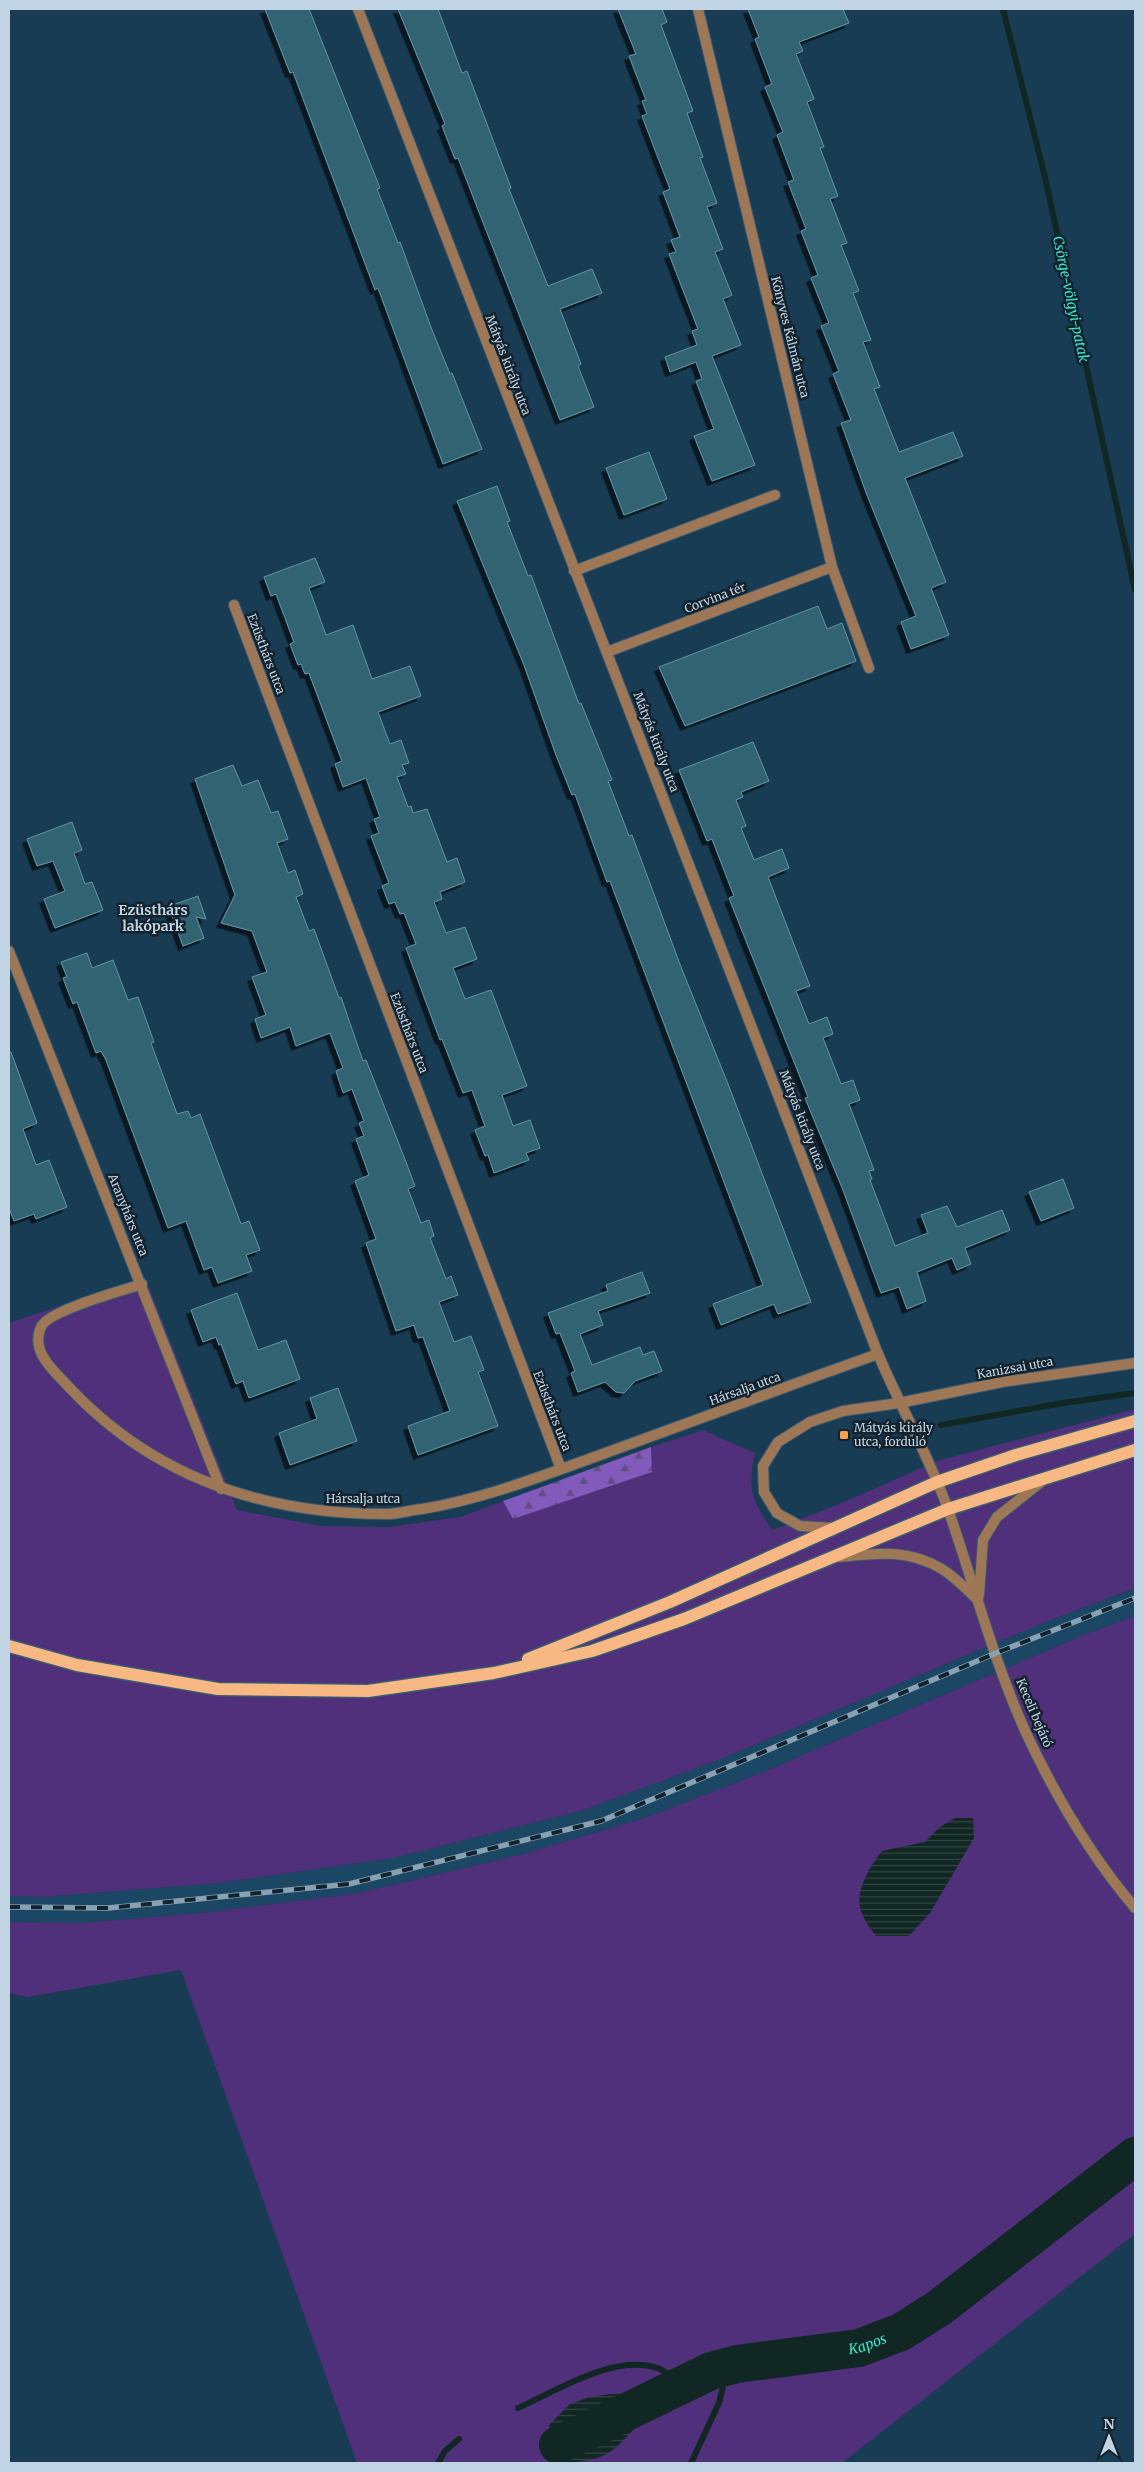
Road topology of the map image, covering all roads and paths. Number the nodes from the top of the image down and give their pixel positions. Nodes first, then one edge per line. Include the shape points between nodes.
1 (358, 9) edge
2 (698, 9) edge
3 (775, 495) dead end
4 (832, 567) junction
5 (574, 571) junction
6 (234, 605) dead end
7 (607, 652) junction
8 (869, 668) dead end
9 (9, 951) edge
10 (142, 1284) junction
11 (878, 1354) junction
12 (1135, 1363) edge
13 (899, 1404) junction
14 (1135, 1421) edge
15 (1135, 1450) edge
16 (561, 1469) junction
17 (1048, 1476) junction
18 (937, 1482) junction
19 (221, 1489) junction
20 (948, 1509) junction
21 (837, 1528) junction
22 (833, 1558) junction
23 (979, 1601) junction
24 (9, 1646) edge
25 (494, 1673) junction
26 (1135, 1908) edge

1 - 5 street, Mátyás király utca
2 - 4 street, Könyves Kálmán utca
3 - 5 street
4 - 7 street, Corvina tér
4 - 8 street, Könyves Kálmán utca
5 - 7 street, Mátyás király utca
6 - 16 street, Ezüsthárs utca
7 - 11 street, Mátyás király utca
9 - 10 street, Aranyhárs utca
10 - 19 street, Aranyhárs utca
10 - 19 street, Hársalja utca via 57,1313 41,1325 38,1341 43,1360 92,1412 160,1461
11 - 13 street, Mátyás király utca
11 - 16 street, Hársalja utca
12 - 13 street, Kanizsai utca via 1002,1382
13 - 18 street, Mátyás király utca
13 - 21 street, Kanizsai utca via 842,1411 810,1422 778,1442 764,1466 764,1492 777,1512 800,1526
14 - 18 main road via 1016,1455
15 - 17 main road
16 - 19 street, Hársalja utca via 458,1503 389,1514 321,1512
17 - 20 main road
17 - 23 street via 997,1517 983,1540
18 - 20 street, Mátyás király utca
18 - 21 main road
20 - 22 main road
20 - 23 street, Keceli bejáró
21 - 25 main road via 670,1602
22 - 23 street via 887,1552 920,1558 944,1570
22 - 25 main road via 684,1619 592,1651
23 - 26 street, Keceli bejáró via 1027,1734 1072,1823
24 - 25 main road via 77,1666 218,1689 368,1691

